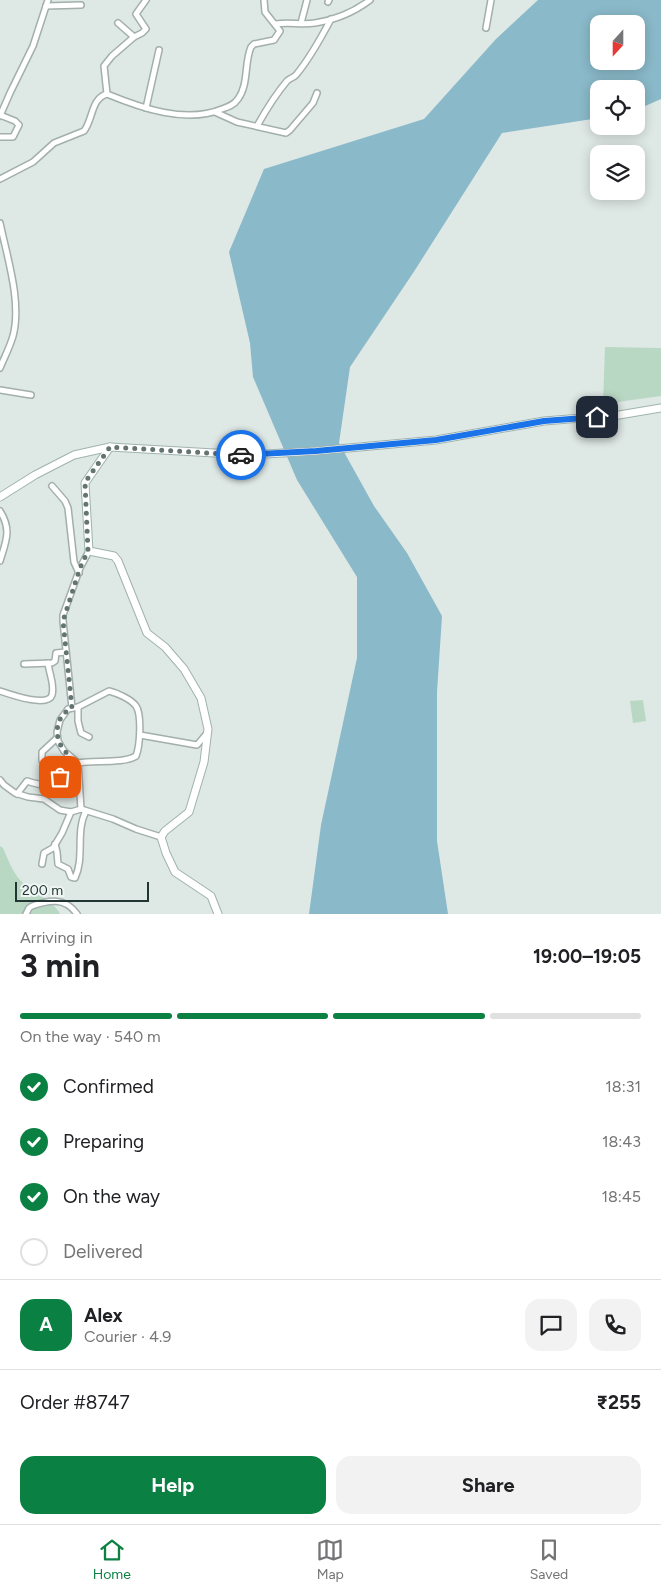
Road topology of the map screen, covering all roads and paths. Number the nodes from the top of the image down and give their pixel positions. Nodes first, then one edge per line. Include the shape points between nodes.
1 (48, 0) edge
2 (146, 0) edge
3 (264, 0) edge
4 (306, 0) edge
5 (370, 0) edge
6 (491, 0) edge
7 (46, 6) junction
8 (81, 6) dead end
9 (331, 19) junction
10 (301, 22) junction
11 (118, 23) dead end
12 (276, 24) junction
13 (486, 28) dead end
14 (134, 37) junction
15 (159, 50) dead end
16 (317, 93) dead end
17 (107, 94) junction
18 (146, 108) junction
19 (215, 112) junction
20 (0, 116) edge
21 (257, 126) junction
22 (0, 137) edge
23 (0, 179) edge
24 (0, 222) edge
25 (0, 368) edge
26 (0, 390) edge
27 (31, 394) dead end
28 (661, 408) edge
29 (110, 447) junction
30 (52, 486) dead end
31 (0, 496) edge
32 (0, 511) edge
33 (88, 551) junction
34 (0, 561) edge
35 (79, 573) junction
36 (66, 652) junction
37 (24, 664) dead end
38 (48, 664) junction
39 (0, 690) edge
40 (75, 708) junction
41 (208, 732) junction
42 (140, 735) junction
43 (89, 737) dead end
44 (57, 738) junction
45 (68, 754) junction
46 (42, 760) dead end
47 (78, 763) junction
48 (0, 780) edge
49 (17, 794) junction
50 (83, 810) junction
51 (71, 812) junction
52 (161, 837) junction
53 (55, 844) junction
54 (42, 864) dead end
55 (26, 914) edge
56 (77, 914) edge
57 (218, 914) edge

1 - 7 street
2 - 14 street via 136,14 145,30
3 - 12 street via 265,12
4 - 10 street
5 - 9 street via 358,9
6 - 13 street
7 - 8 street
7 - 20 street via 33,46
9 - 10 street
9 - 21 street via 308,58 270,103
10 - 12 street
11 - 14 street
12 - 19 street via 280,31 274,40 251,47 242,93 231,106
14 - 17 street via 104,66
15 - 18 street
16 - 21 street via 301,118 286,133
17 - 18 street
17 - 23 street via 96,103 84,131 54,143 33,162
18 - 19 street via 197,116
19 - 21 street via 228,119
20 - 22 street via 18,124 13,137
24 - 25 street via 15,296 16,318 13,337
26 - 27 street
28 - 29 main road via 544,421 436,440 249,455
29 - 31 main road via 74,455
29 - 33 main road via 85,483
30 - 35 street via 68,508 74,562
32 - 34 street via 8,527
33 - 35 street
33 - 41 main road via 112,555 118,561 147,633 165,647 184,669 201,698
35 - 36 street via 63,615
36 - 38 street via 57,652 54,662
36 - 40 street
37 - 38 street
38 - 39 street via 52,684 49,699 41,701
40 - 42 street via 106,692 114,692 137,706
40 - 43 street via 81,733
40 - 44 street via 60,720
41 - 42 street via 195,745
41 - 52 main road via 204,762 189,812 165,830
42 - 47 street via 134,758 123,762 94,760
44 - 45 street
44 - 46 street via 42,752
45 - 47 street
45 - 49 street via 60,777 53,784 42,786 25,782
47 - 50 street
48 - 49 street
49 - 51 street via 44,798 57,808
50 - 51 street
50 - 52 street
50 - 53 street via 75,878 58,864
51 - 53 street
52 - 57 main road via 175,872 211,896
53 - 54 street via 44,852
55 - 56 street via 32,906 57,900

